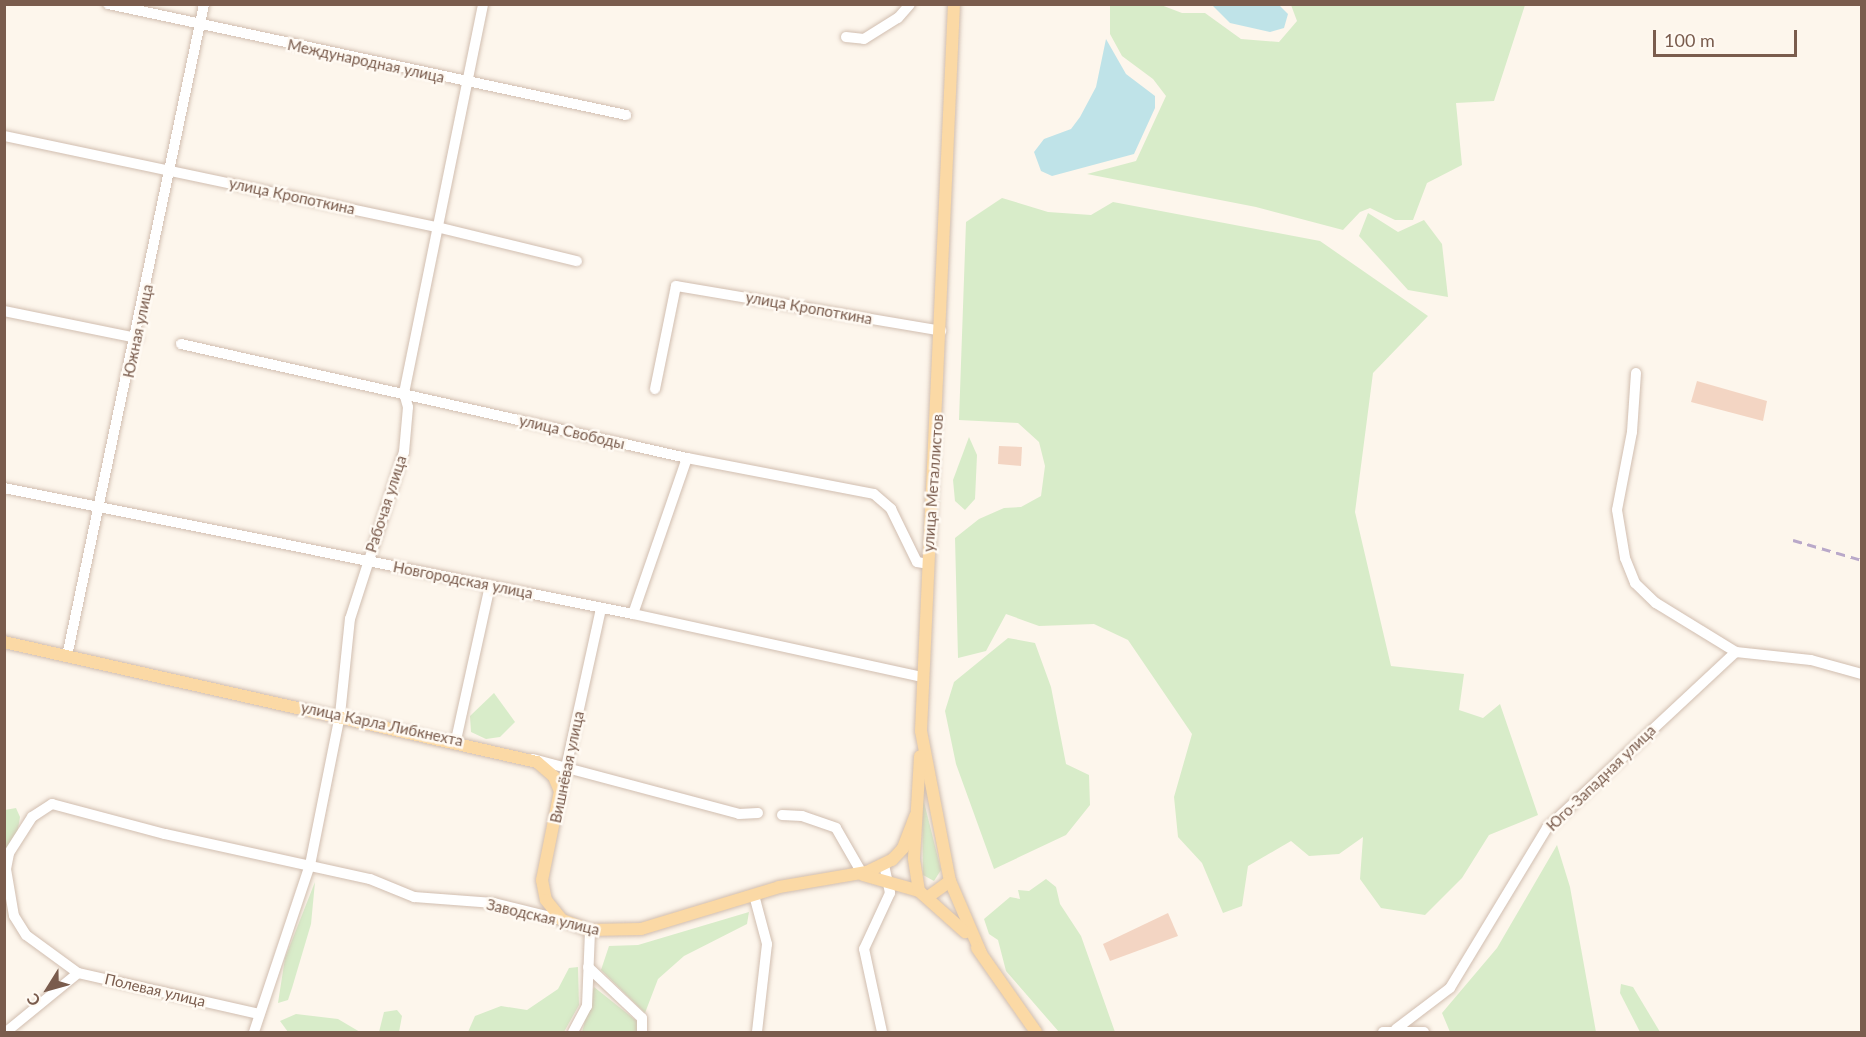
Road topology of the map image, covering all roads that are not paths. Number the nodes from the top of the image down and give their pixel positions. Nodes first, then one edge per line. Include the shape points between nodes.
1 (108, 4) edge
2 (204, 4) edge
3 (483, 4) edge
4 (910, 4) edge
5 (954, 4) edge
6 (199, 24) junction
7 (846, 37) dead end
8 (466, 82) junction
9 (626, 115) dead end
10 (4, 136) edge
11 (172, 170) junction
12 (437, 227) junction
13 (577, 261) dead end
14 (4, 311) edge
15 (941, 331) junction
16 (136, 338) junction
17 (181, 344) dead end
18 (1636, 373) dead end
19 (655, 389) dead end
20 (404, 393) junction
21 (687, 458) junction
22 (4, 488) edge
23 (98, 508) junction
24 (368, 561) junction
25 (928, 564) junction
26 (490, 586) junction
27 (601, 608) junction
28 (633, 614) junction
29 (4, 642) edge
30 (1736, 652) junction
31 (67, 656) junction
32 (1862, 674) edge
33 (921, 677) junction
34 (340, 715) junction
35 (921, 731) junction
36 (456, 740) junction
37 (530, 758) junction
38 (566, 767) junction
39 (560, 797) junction
40 (758, 813) dead end
41 (782, 815) dead end
42 (915, 816) junction
43 (310, 865) junction
44 (884, 865) junction
45 (863, 874) junction
46 (891, 879) junction
47 (950, 881) junction
48 (924, 894) junction
49 (754, 895) junction
50 (562, 920) junction
51 (590, 930) junction
52 (26, 935) joint
53 (981, 953) junction
54 (588, 967) junction
55 (78, 973) junction
56 (260, 1014) junction
57 (1418, 1016) junction
58 (1396, 1029) junction
59 (1423, 1031) edge
60 (6, 1032) edge
61 (254, 1032) edge
62 (573, 1032) edge
63 (642, 1032) edge
64 (757, 1032) edge
65 (882, 1032) edge
66 (1036, 1032) edge
67 (1383, 1032) edge

1 - 6 street, Международная улица
2 - 6 street, Южная улица
3 - 8 street, Рабочая улица
4 - 7 street via 898,18 864,39
5 - 15 main road, улица Металлистов
6 - 8 street, Международная улица
6 - 11 street, Южная улица
8 - 9 street, Международная улица
8 - 12 street, Рабочая улица
10 - 11 street, улица Кропоткина
11 - 12 street, улица Кропоткина
11 - 16 street, Южная улица
12 - 13 street, улица Кропоткина
12 - 20 street, Рабочая улица
14 - 16 street
15 - 19 street, улица Кропоткина via 676,286
15 - 25 main road, улица Металлистов
16 - 23 street, Южная улица
17 - 20 street, улица Свободы
18 - 30 street via 1632,432 1617,510 1625,558 1635,583 1656,603
20 - 21 street, улица Свободы
20 - 24 street, Рабочая улица via 408,407 404,452
21 - 25 street, улица Свободы via 874,494 891,509 917,562
21 - 28 street
22 - 23 street, Новгородская улица
23 - 24 street, Новгородская улица
23 - 31 street, Южная улица
24 - 26 street, Новгородская улица
24 - 34 street, Рабочая улица via 350,619
25 - 33 main road, улица Металлистов
26 - 27 street, Новгородская улица
26 - 36 street
27 - 28 street, Новгородская улица
27 - 38 street, Вишнёвая улица
28 - 33 street, Новгородская улица
29 - 31 main road, улица Карла Либкнехта
30 - 32 street via 1810,660
30 - 57 street, Юго-Западная улица via 1547,828 1450,988
31 - 34 main road, улица Карла Либкнехта
33 - 35 main road, улица Металлистов
34 - 36 main road, улица Карла Либкнехта
34 - 43 street, Рабочая улица
35 - 42 main road
35 - 47 main road, улица Металлистов
36 - 37 main road, улица Карла Либкнехта
37 - 38 street, улица Карла Либкнехта
37 - 39 main road via 554,777
38 - 39 street, Вишнёвая улица
38 - 40 street, улица Карла Либкнехта via 739,814
39 - 50 main road, Вишнёвая улица via 542,880 549,907
41 - 45 street via 802,816 836,828
42 - 44 main road via 903,848
42 - 48 main road via 914,858
43 - 50 street, Заводская улица via 370,879 414,897 494,903
43 - 52 street, Заводская улица via 52,804 32,817 9,853 6,869 14,916
43 - 56 street, Рабочая улица
44 - 45 main road
44 - 46 street
45 - 46 main road
45 - 49 main road, Заводская улица
46 - 48 main road
46 - 65 street via 886,904 864,949
47 - 48 main road
47 - 53 main road, улица Металлистов
48 - 53 main road via 960,926
49 - 51 main road, Заводская улица via 641,928
49 - 64 street via 767,944
50 - 51 main road, Заводская улица
51 - 54 street
52 - 55 street, Полевая улица
53 - 66 main road
54 - 62 street via 587,1006
54 - 63 street via 642,1018
55 - 56 street, Полевая улица
55 - 60 street
56 - 61 street, Рабочая улица
57 - 58 street, Юго-Западная улица
57 - 59 street
58 - 59 street
58 - 67 street

